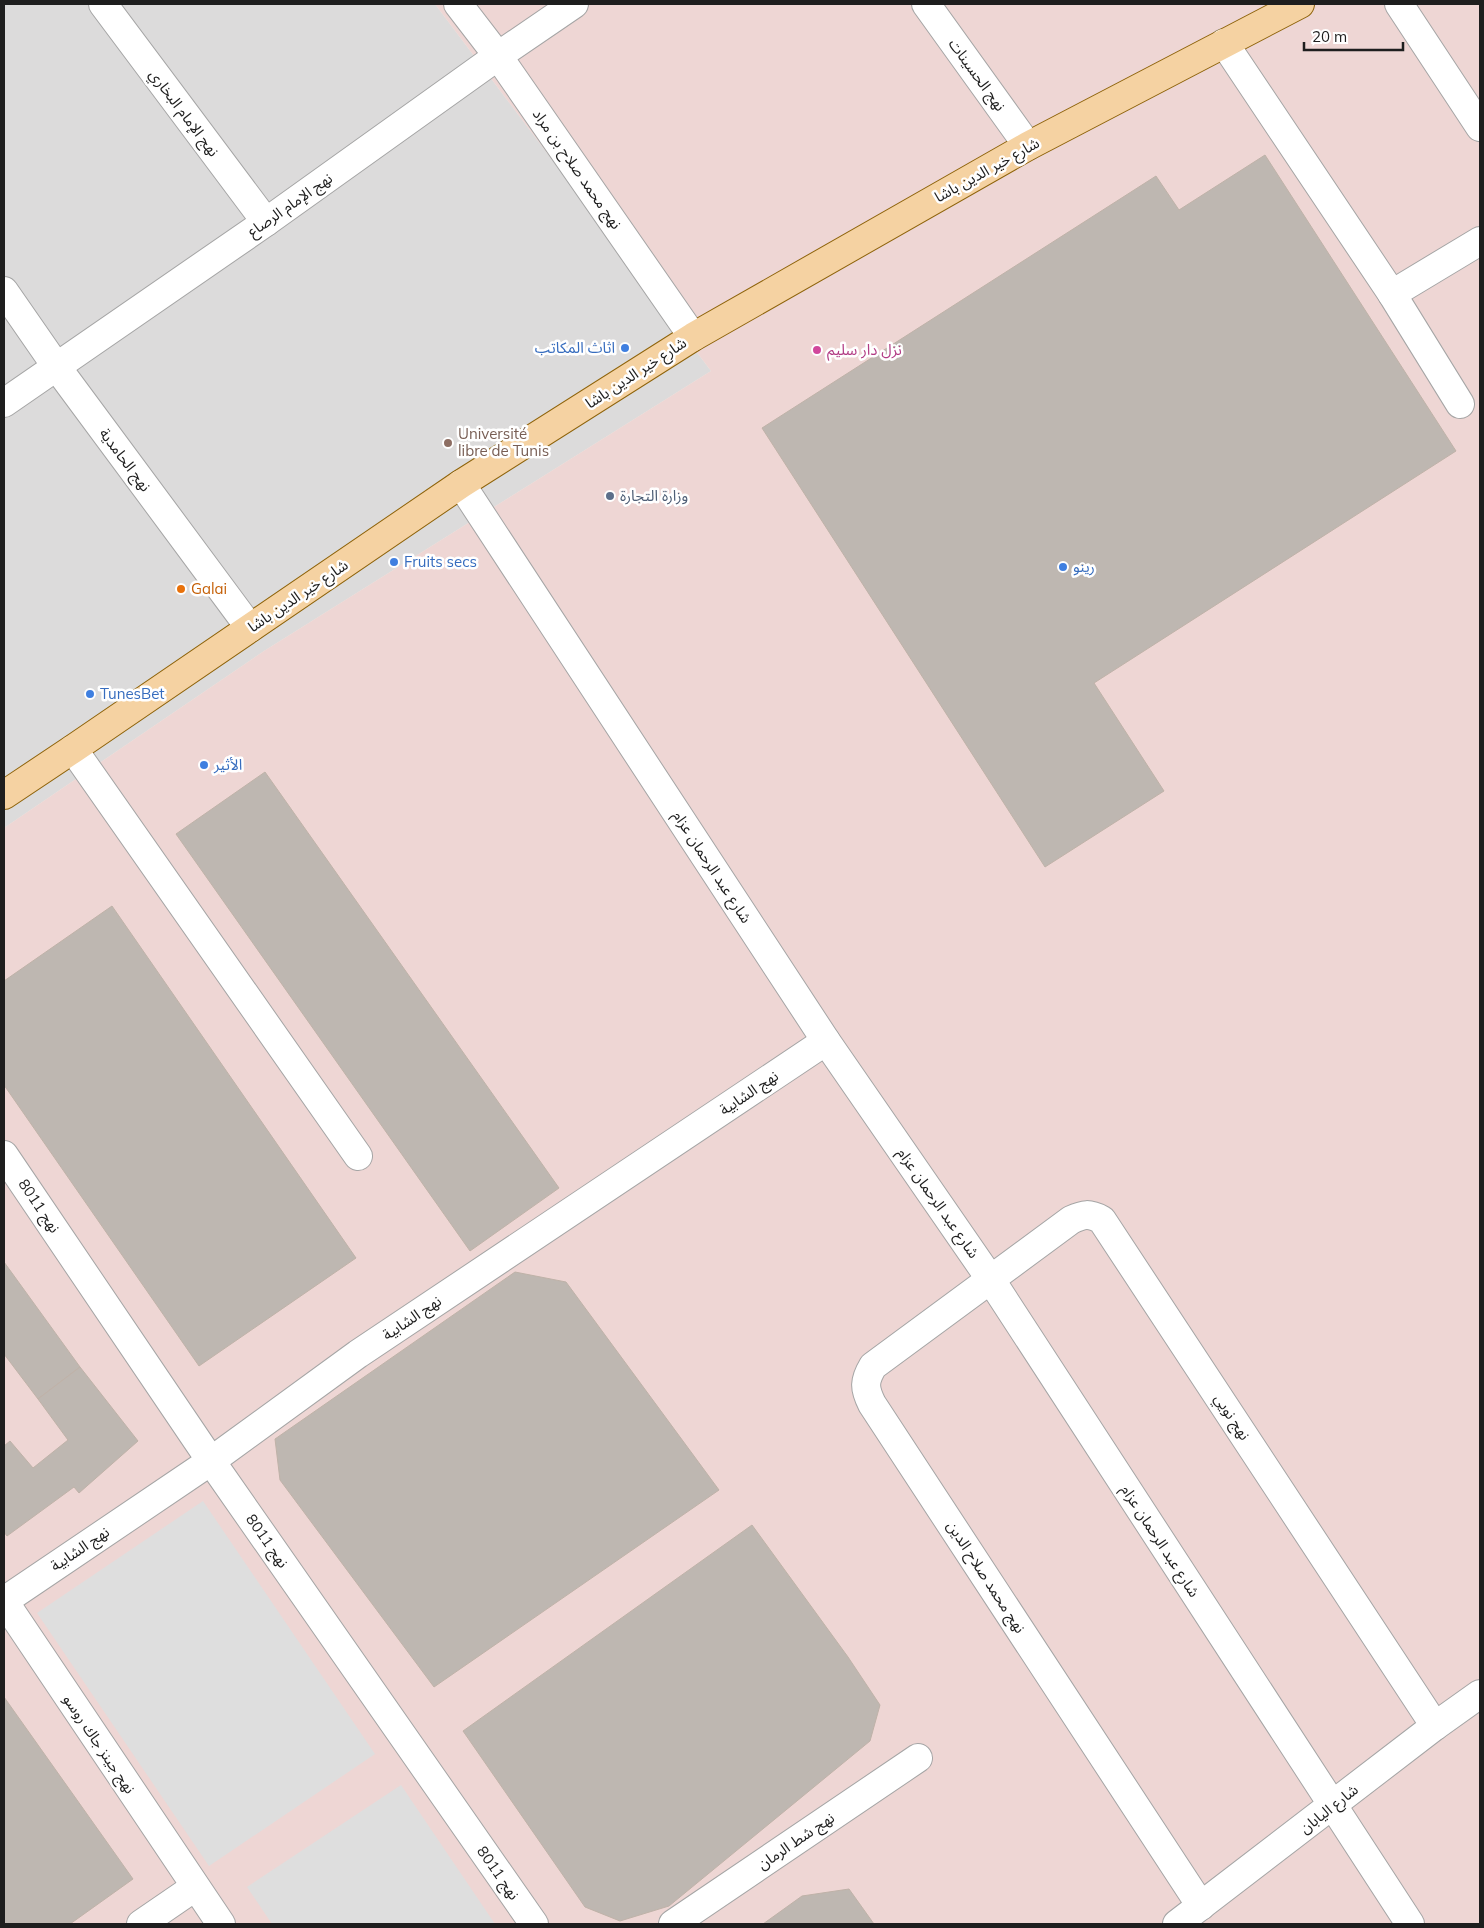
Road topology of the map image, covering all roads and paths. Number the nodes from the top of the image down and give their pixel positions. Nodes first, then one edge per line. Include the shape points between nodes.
1 (102, 4) edge
2 (458, 4) edge
3 (574, 4) edge
4 (926, 4) edge
5 (1300, 4) edge
6 (1399, 4) edge
7 (1224, 43) junction
8 (498, 56) junction
9 (1480, 127) edge
10 (1028, 146) junction
11 (266, 222) junction
12 (1480, 241) edge
13 (4, 291) edge
14 (1392, 294) junction
15 (693, 336) junction
16 (56, 366) junction
17 (4, 403) edge
18 (1460, 404) dead end
19 (461, 484) junction
20 (250, 628) junction
21 (73, 749) junction
22 (4, 795) edge
23 (826, 1041) junction
24 (4, 1155) edge
25 (358, 1156) dead end
26 (991, 1280) junction
27 (211, 1461) junction
28 (4, 1601) edge
29 (1480, 1694) edge
30 (1435, 1726) junction
31 (918, 1758) dead end
32 (1332, 1807) junction
33 (195, 1887) junction
34 (1201, 1906) junction
35 (141, 1924) edge
36 (221, 1924) edge
37 (534, 1924) edge
38 (673, 1924) edge
39 (1177, 1924) edge
40 (1410, 1924) edge

1 - 11 street, نهج الإمام البخاري
2 - 8 street, نهج محمد صلاح بن مراد
3 - 8 street, نهج الإمام الرصاع
4 - 10 street, نهج الحسينات
5 - 7 main road, شارع خير الدين باشا
6 - 9 street
7 - 10 main road, شارع خير الدين باشا
7 - 14 street
8 - 11 street, نهج الإمام الرصاع
8 - 15 street, نهج محمد صلاح بن مراد
10 - 15 main road, شارع خير الدين باشا
11 - 16 street, نهج الإمام الرصاع
12 - 14 street
13 - 16 street, نهج الحامدية
14 - 18 street
15 - 19 main road, شارع خير الدين باشا
16 - 17 street, نهج الإمام الرصاع
16 - 20 street, نهج الحامدية
19 - 20 main road, شارع خير الدين باشا
19 - 23 street, شارع عبد الرحمان عزام
20 - 21 main road, شارع خير الدين باشا
21 - 22 main road, شارع خير الدين باشا
21 - 25 street
23 - 26 street, شارع عبد الرحمان عزام
23 - 27 street, نهج الشابية via 358,1354
24 - 27 street, نهج 8011
26 - 30 street, نهج نويي via 1070,1220 1082,1214 1102,1220
26 - 32 street, شارع عبد الرحمان عزام
26 - 34 street, نهج محمد صلاح الدين via 873,1366 866,1378 867,1393
27 - 28 street, نهج الشابية
27 - 37 street, نهج 8011
28 - 33 street, نهج جينز جاك روسو
29 - 30 street, شارع اليابان
30 - 32 street, شارع اليابان
31 - 38 street, نهج شط الرمان
32 - 34 street, شارع اليابان
32 - 40 street, شارع عبد الرحمان عزام
33 - 35 street
33 - 36 street, نهج جينز جاك روسو
34 - 39 street, شارع اليابان

